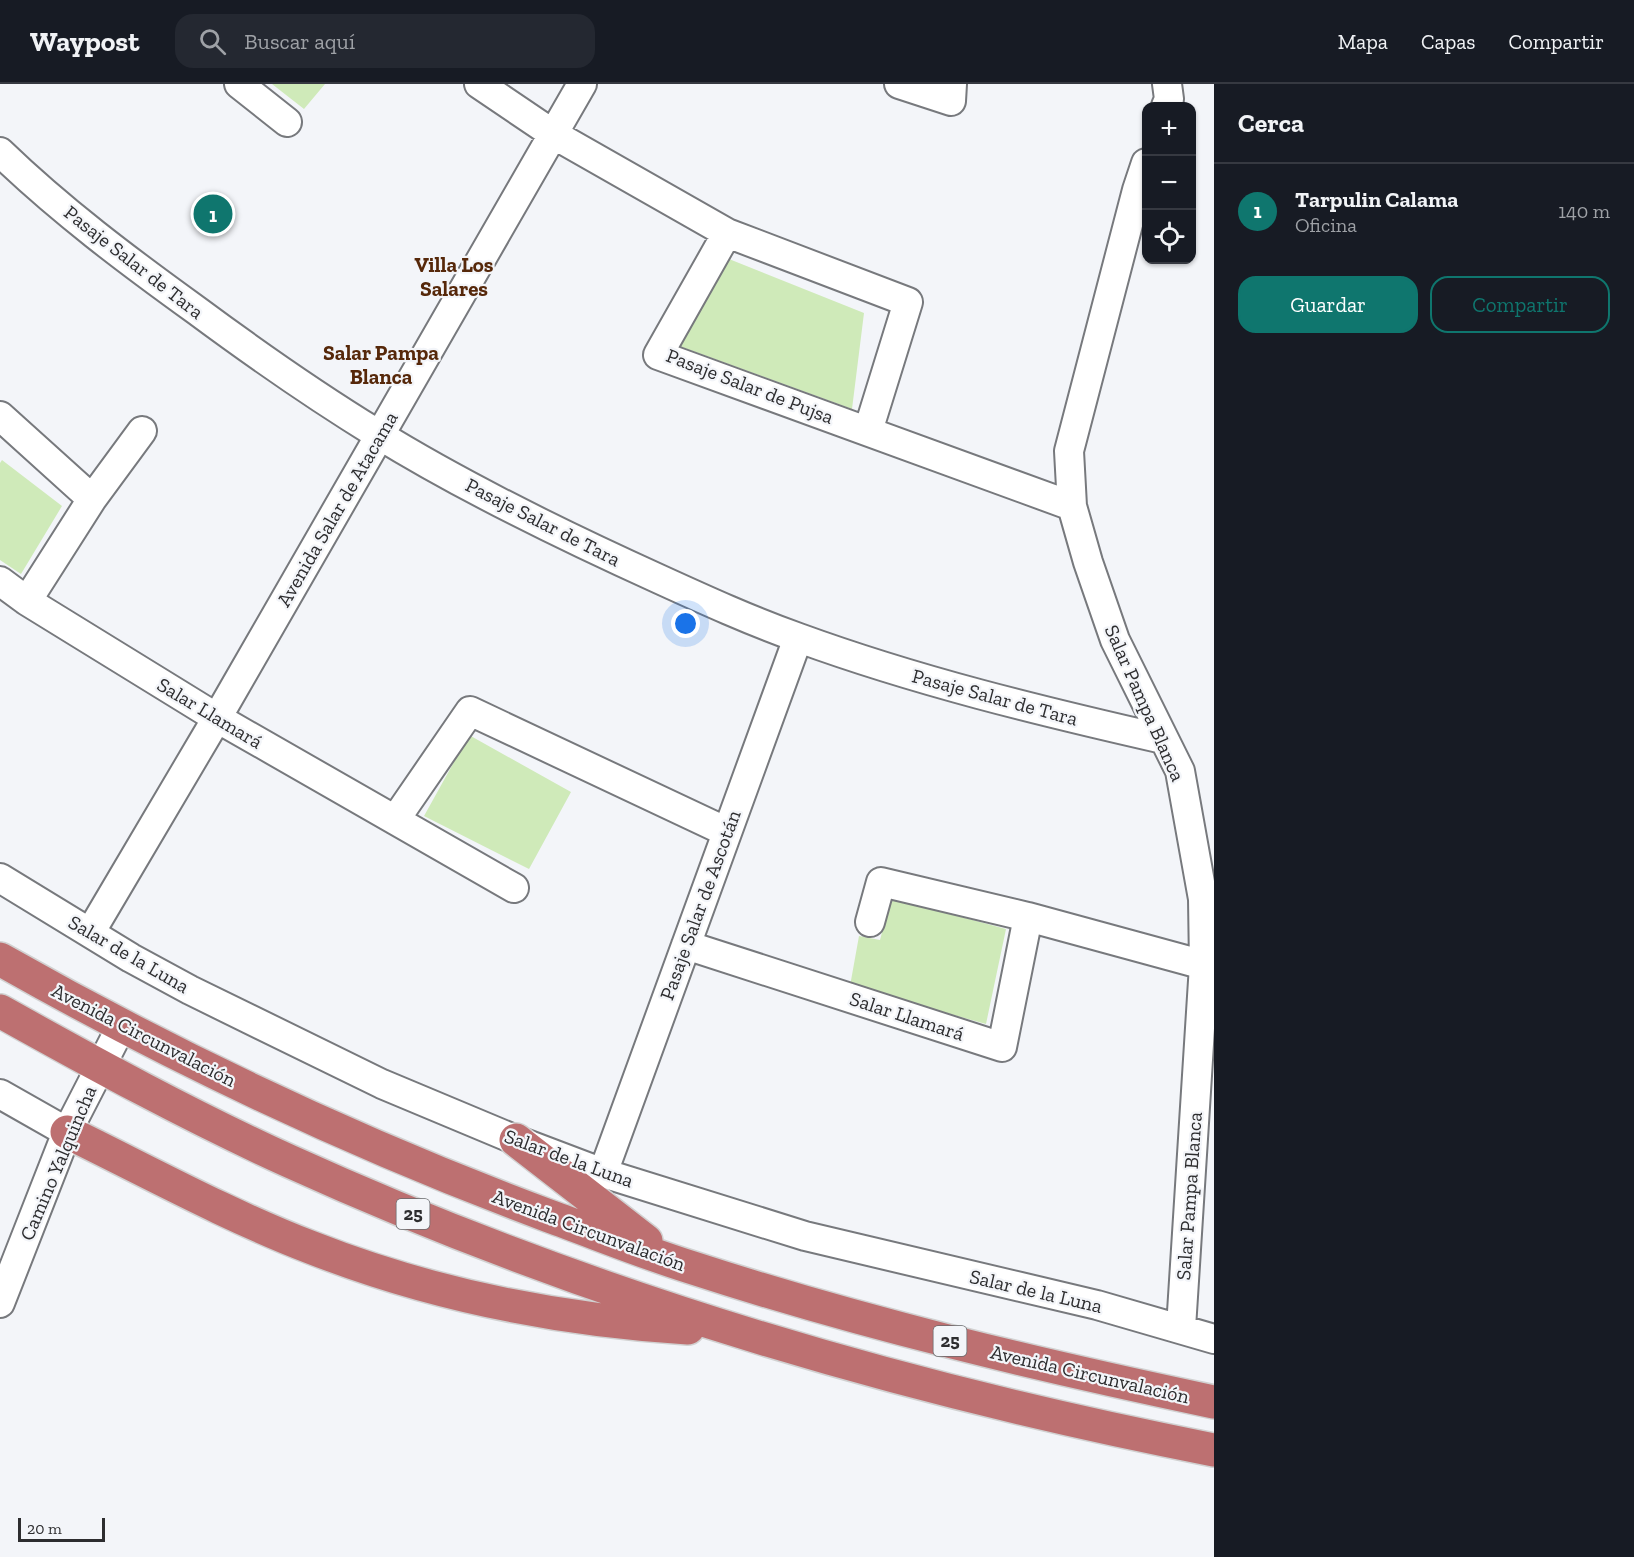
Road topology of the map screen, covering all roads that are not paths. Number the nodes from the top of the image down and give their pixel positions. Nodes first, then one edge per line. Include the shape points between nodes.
1 (239, 84) edge
2 (479, 84) edge
3 (582, 84) edge
4 (899, 84) edge
5 (952, 84) edge
6 (1167, 84) edge
7 (1168, 102) edge
8 (287, 122) dead end
9 (553, 134) junction
10 (4, 165) edge
11 (1142, 175) edge
12 (727, 233) junction
13 (0, 416) edge
14 (142, 431) dead end
15 (868, 431) junction
16 (379, 435) junction
17 (92, 499) junction
18 (1072, 506) junction
19 (0, 581) edge
20 (27, 601) junction
21 (798, 638) junction
22 (217, 718) junction
23 (1163, 739) junction
24 (395, 820) junction
25 (727, 832) junction
26 (0, 878) edge
27 (514, 888) dead end
28 (1029, 917) junction
29 (870, 922) dead end
30 (90, 933) junction
31 (686, 945) junction
32 (0, 959) edge
33 (1204, 965) junction
34 (0, 1011) edge
35 (122, 1025) junction
36 (100, 1067) junction
37 (0, 1094) edge
38 (67, 1132) junction
39 (516, 1140) junction
40 (603, 1173) junction
41 (688, 1267) junction
42 (0, 1303) edge
43 (1181, 1328) junction
44 (737, 1331) junction
45 (1214, 1339) edge
46 (1214, 1402) edge
47 (1214, 1450) edge

1 - 8 street
2 - 9 street
3 - 9 street, Avenida Salar de Atacama
4 - 5 street via 951,101
6 - 7 street
9 - 12 street
9 - 16 street, Avenida Salar de Atacama
10 - 16 street, Pasaje Salar de Tara via 165,288
11 - 18 street, Salar Pampa Blanca via 1069,451
12 - 15 street via 908,302
12 - 15 street, Pasaje Salar de Pujsa via 658,355
13 - 17 street
14 - 17 street
15 - 18 street, Pasaje Salar de Pujsa
16 - 21 street, Pasaje Salar de Tara via 610,557
16 - 22 street, Avenida Salar de Atacama
17 - 20 street
18 - 23 street, Salar Pampa Blanca via 1115,640
19 - 20 street, Salar Llamará
20 - 22 street, Salar Llamará
21 - 23 street, Pasaje Salar de Tara via 981,695
21 - 25 street, Pasaje Salar de Ascotán
22 - 24 street, Salar Llamará
22 - 30 street, Avenida Salar de Atacama
23 - 33 street, Salar Pampa Blanca via 1180,771 1203,899
24 - 25 street via 470,711
24 - 27 street, Salar Llamará
25 - 31 street, Pasaje Salar de Ascotán
26 - 30 street, Salar de la Luna
28 - 29 street via 881,882
28 - 31 street, Salar Llamará via 1002,1047
28 - 33 street
30 - 39 street, Salar de la Luna via 190,990 316,1053
31 - 40 street, Pasaje Salar de Ascotán
32 - 35 highway, Avenida Circunvalación / 25
33 - 43 street, Salar Pampa Blanca
34 - 36 highway, 25
35 - 36 street, Camino Yalquincha
35 - 41 highway, Avenida Circunvalación / 25 via 374,1146
36 - 38 street, Camino Yalquincha
36 - 44 highway, 25 via 385,1203 483,1242
37 - 38 street
38 - 42 street, Camino Yalquincha
38 - 44 highway via 261,1227 361,1266 484,1299 568,1314
39 - 40 street, Salar de la Luna
39 - 41 highway via 623,1225
40 - 43 street, Salar de la Luna via 805,1236
41 - 46 highway, Avenida Circunvalación / 25 via 969,1346
43 - 45 street, Salar de la Luna
44 - 47 highway, 25 via 981,1400

